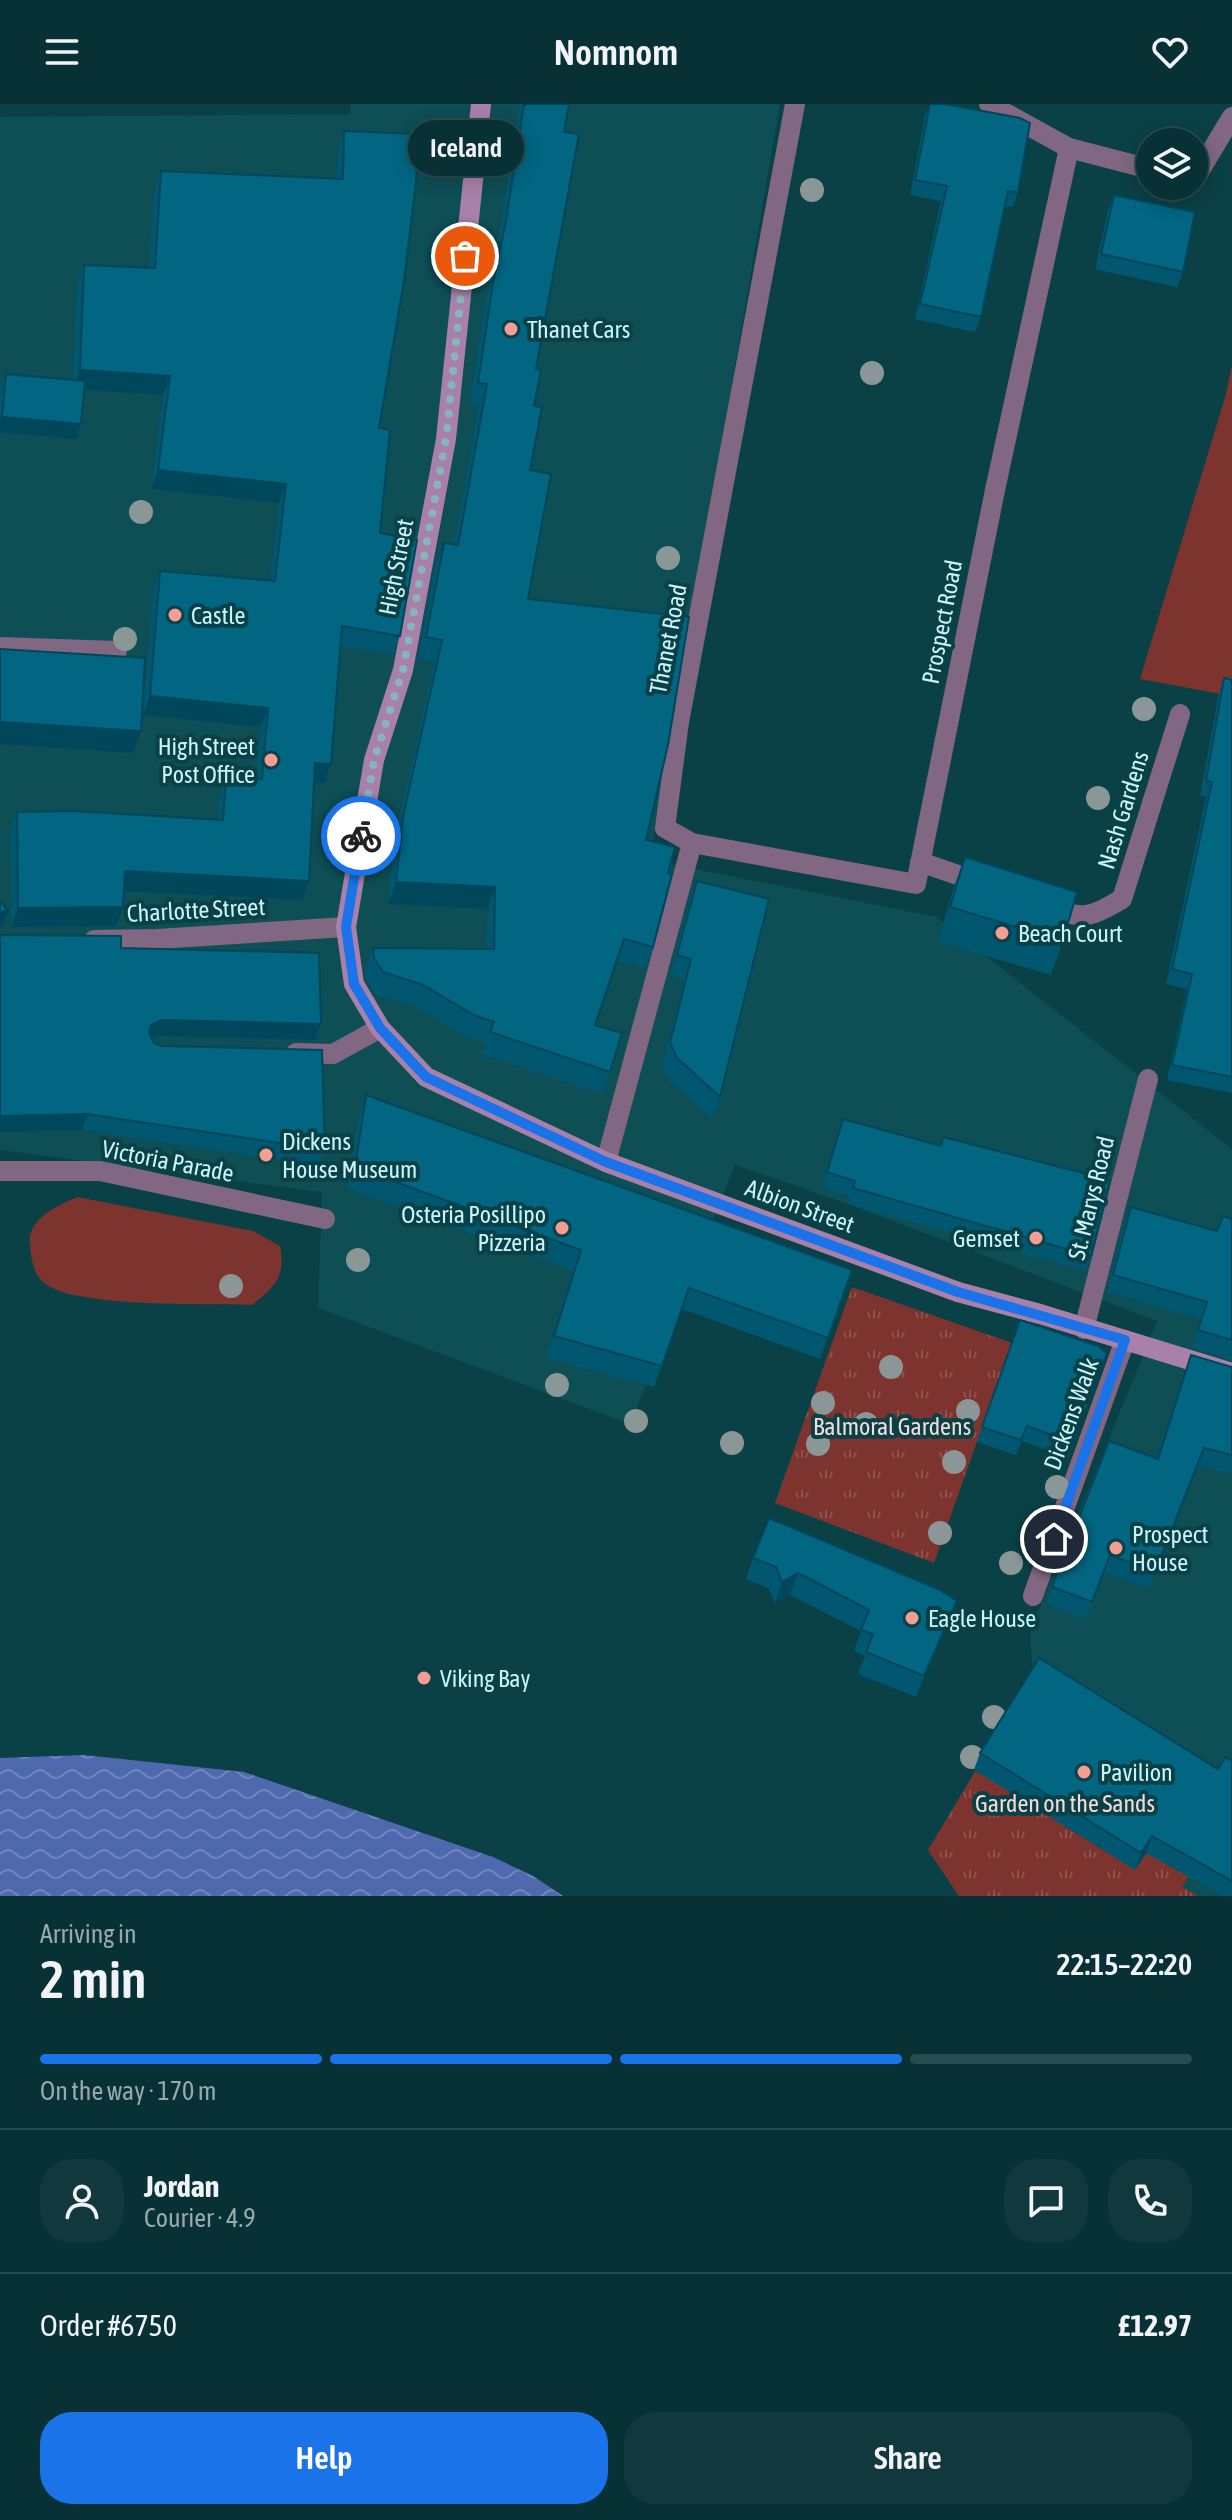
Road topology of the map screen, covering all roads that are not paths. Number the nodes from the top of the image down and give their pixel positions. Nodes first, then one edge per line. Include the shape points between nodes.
1 (481, 104) edge
2 (795, 104) edge
3 (989, 104) edge
4 (1232, 117) edge
5 (1069, 148) junction
6 (1208, 157) edge
7 (1136, 165) edge
8 (0, 647) edge
9 (117, 651) dead end
10 (1180, 714) dead end
11 (692, 843) junction
12 (920, 862) junction
13 (1004, 891) edge
14 (1032, 901) edge
15 (346, 927) junction
16 (79, 940) edge
17 (380, 1028) junction
18 (274, 1052) edge
19 (1148, 1079) dead end
20 (606, 1162) junction
21 (0, 1171) edge
22 (325, 1219) dead end
23 (1084, 1329) junction
24 (1125, 1340) junction
25 (1232, 1373) edge
26 (1033, 1596) dead end

1 - 15 main road, High Street via 446,439 403,670 374,760
2 - 11 street, Thanet Road via 679,722 665,828
3 - 5 street
4 - 6 street
5 - 7 street
5 - 12 street, Prospect Road
8 - 9 street
10 - 14 street, Nash Gardens via 1122,899 1096,914 1074,916
11 - 12 street via 916,884
11 - 20 street
12 - 13 street
15 - 16 street, Charlotte Street
15 - 17 main road, High Street via 354,984
17 - 18 street via 333,1054
17 - 20 main road, Albion Street via 426,1077
19 - 23 street, St. Marys Road
20 - 23 main road, Albion Street via 958,1292
21 - 22 street, Victoria Parade via 100,1171
23 - 24 main road, Albion Street
24 - 25 main road, Albion Street
24 - 26 street, Dickens Walk

